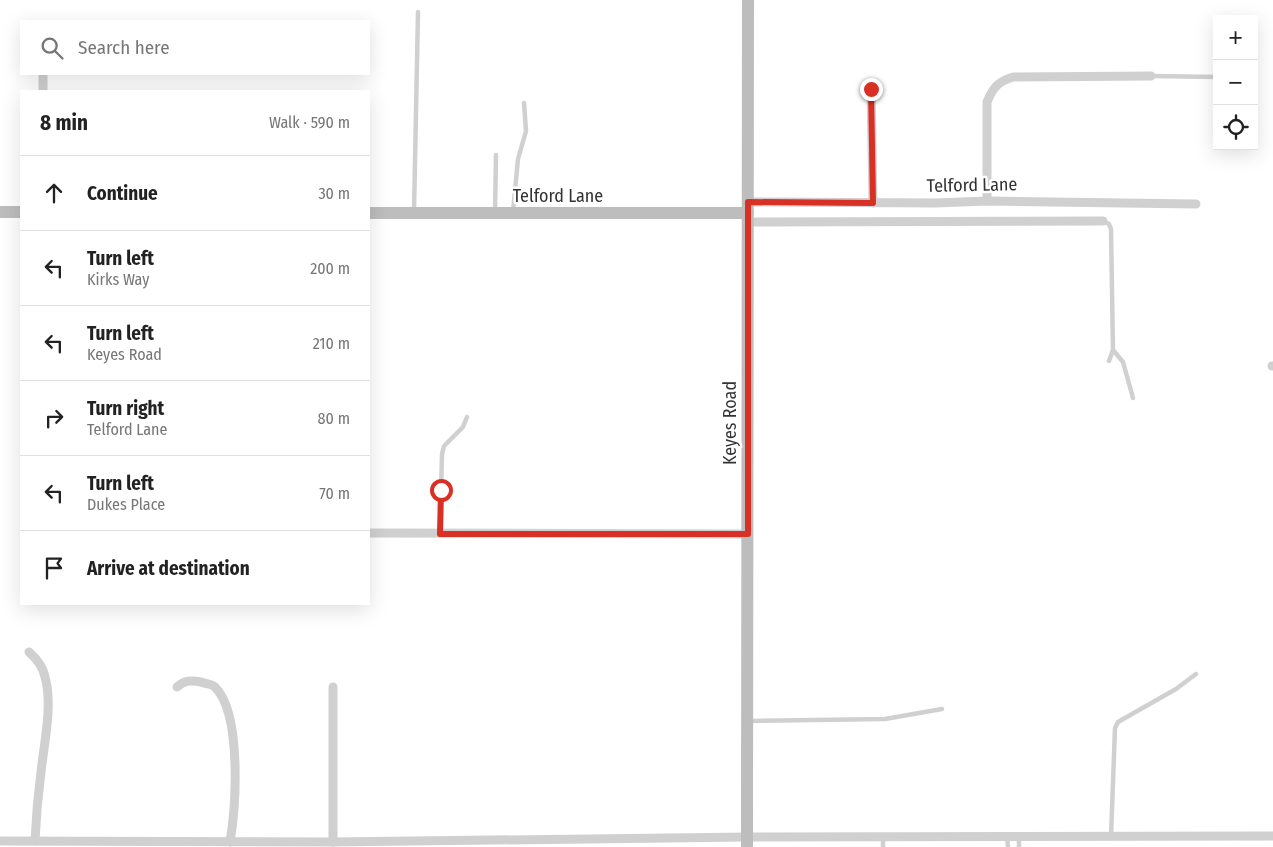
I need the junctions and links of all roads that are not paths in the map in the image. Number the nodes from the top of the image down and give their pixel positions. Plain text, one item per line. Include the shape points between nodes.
1 (748, 0) edge
2 (418, 12) dead end
3 (43, 75) edge
4 (1151, 76) joint
5 (1213, 77) edge
6 (871, 89) dead end
7 (43, 90) edge
8 (524, 103) dead end
9 (496, 155) dead end
10 (987, 201) junction
11 (873, 203) junction
12 (1196, 204) dead end
13 (0, 212) edge
14 (20, 212) edge
15 (370, 212) edge
16 (748, 212) junction
17 (414, 213) junction
18 (495, 213) junction
19 (513, 213) junction
20 (1103, 221) joint
21 (1113, 350) junction
22 (1109, 362) dead end
23 (1133, 398) dead end
24 (467, 417) dead end
25 (370, 533) edge
26 (440, 534) junction
27 (748, 534) junction
28 (29, 652) dead end
29 (1196, 674) dead end
30 (333, 687) dead end
31 (176, 688) dead end
32 (942, 709) dead end
33 (747, 721) junction
34 (1273, 836) edge
35 (1111, 837) junction
36 (0, 841) edge
37 (35, 841) junction
38 (230, 842) junction
39 (333, 842) junction
40 (747, 842) edge
41 (883, 842) edge
42 (1007, 842) edge
43 (1019, 842) edge
44 (145, 844) edge
45 (448, 844) edge
46 (321, 845) edge

1 - 16 street, Keyes Road
2 - 17 lane
3 - 7 street
4 - 5 lane
4 - 10 street via 1012,77 1001,80 987,102
6 - 11 street
8 - 19 lane via 526,131 518,159
9 - 18 lane
10 - 11 street, Telford Lane
10 - 12 street, Telford Lane
11 - 16 street, Telford Lane
13 - 14 street
15 - 17 street, Telford Lane
16 - 19 street, Telford Lane
16 - 20 street, Telford Lane
16 - 27 street, Keyes Road
17 - 18 street, Telford Lane
18 - 19 street, Telford Lane
20 - 21 lane via 1111,229
21 - 22 lane
21 - 23 lane via 1124,362
24 - 26 lane via 463,427 444,446 442,454
25 - 26 street
26 - 27 street
27 - 33 street, Keyes Road
28 - 37 street via 45,676 48,717
29 - 35 lane via 1118,722 1113,740
30 - 39 street
31 - 38 street via 192,680 214,686 224,700 234,738 235,761
32 - 33 lane via 885,719
33 - 40 street, Keyes Road
34 - 35 street
35 - 43 street
36 - 37 street
37 - 44 street
38 - 44 street
38 - 46 street
39 - 45 street
39 - 46 street
40 - 41 street
40 - 45 street
41 - 42 street
42 - 43 street

